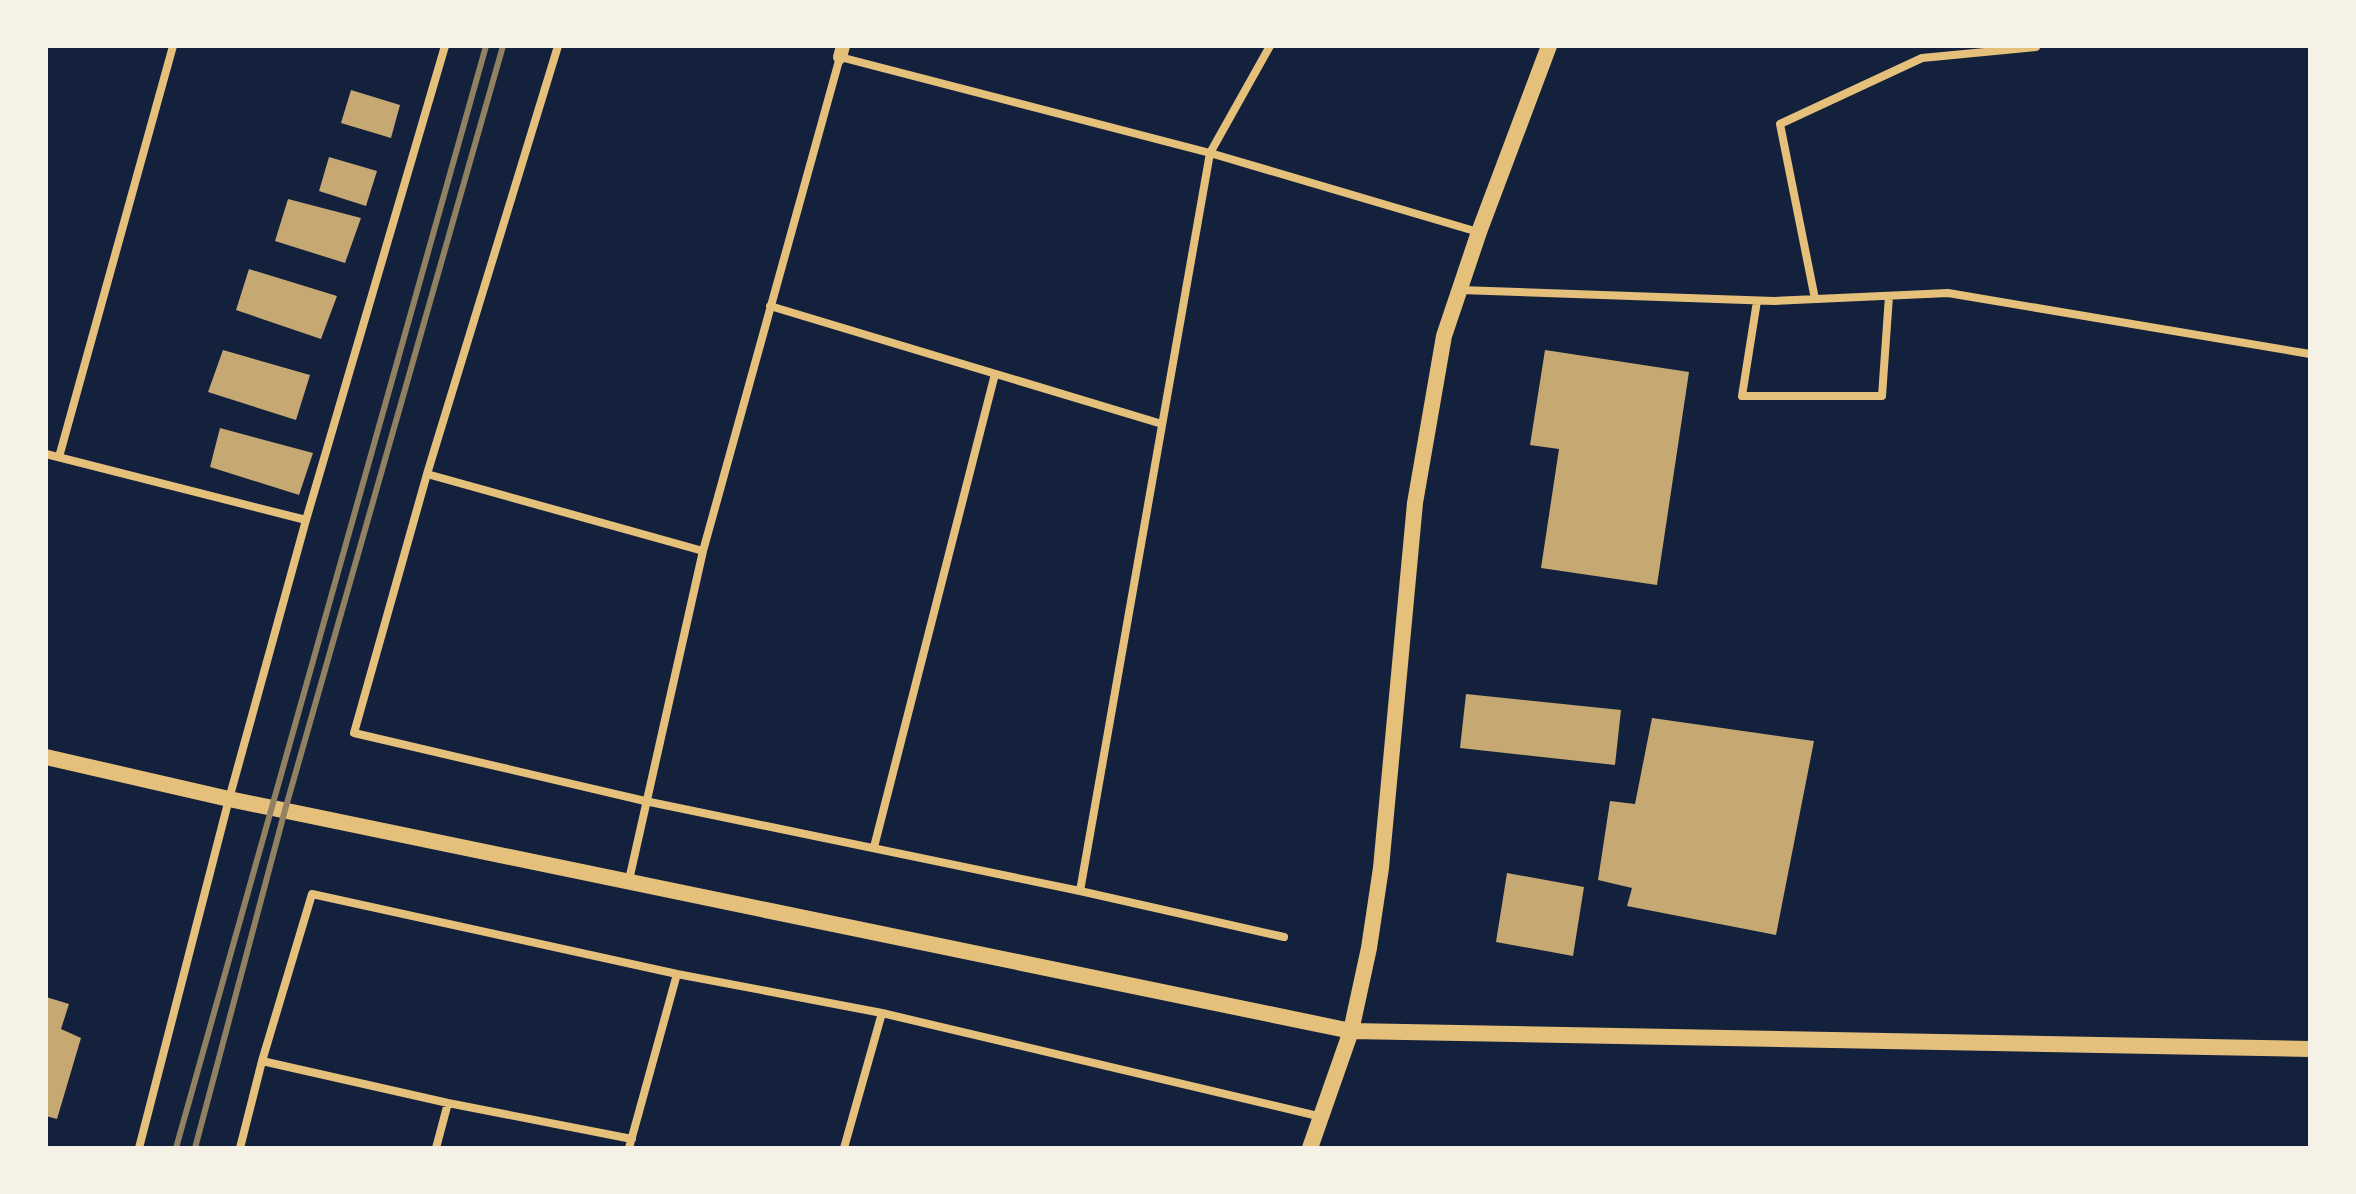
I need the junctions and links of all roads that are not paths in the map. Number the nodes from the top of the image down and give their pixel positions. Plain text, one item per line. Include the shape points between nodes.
1 (173, 46) edge
2 (445, 46) edge
3 (558, 46) edge
4 (1270, 46) edge
5 (1549, 46) edge
6 (2036, 47) edge
7 (841, 52) edge
8 (1210, 153) junction
9 (1479, 232) junction
10 (1459, 290) junction
11 (1889, 296) junction
12 (1815, 299) junction
13 (1757, 301) junction
14 (770, 306) junction
15 (2310, 354) edge
16 (995, 374) junction
17 (1162, 424) junction
18 (46, 454) edge
19 (59, 457) junction
20 (427, 474) junction
21 (306, 520) junction
22 (703, 551) junction
23 (46, 757) edge
24 (229, 799) junction
25 (645, 801) junction
26 (874, 847) junction
27 (629, 880) junction
28 (1080, 891) junction
29 (1284, 937) dead end
30 (677, 974) junction
31 (882, 1013) junction
32 (1351, 1031) junction
33 (2310, 1049) edge
34 (262, 1061) junction
35 (448, 1103) junction
36 (1322, 1117) junction
37 (630, 1143) edge
38 (139, 1148) edge
39 (240, 1148) edge
40 (436, 1148) edge
41 (844, 1148) edge
42 (1310, 1148) edge

1 - 19 street
2 - 21 street
3 - 20 street
4 - 8 street
5 - 9 main road
6 - 12 street via 1922,58 1780,124
7 - 8 street
7 - 14 street
8 - 9 street
8 - 17 street
9 - 10 main road
10 - 13 street
10 - 32 main road via 1444,336 1415,503 1381,868
11 - 12 street
11 - 13 street via 1882,396 1742,396
11 - 15 street via 1948,293
12 - 13 street
14 - 16 street
14 - 22 street
16 - 17 street
16 - 26 street
17 - 28 street
18 - 19 street
19 - 21 street
20 - 22 street
20 - 25 street via 354,733
21 - 24 street
22 - 25 street
23 - 24 main road
24 - 27 main road
24 - 38 street
25 - 26 street
25 - 27 street
26 - 28 street
27 - 32 main road
28 - 29 street
30 - 31 street
30 - 34 street via 312,894
30 - 37 street
31 - 36 street
31 - 41 street
32 - 33 main road
32 - 36 main road
34 - 35 street
34 - 39 street
35 - 37 street
35 - 40 street
36 - 42 main road

